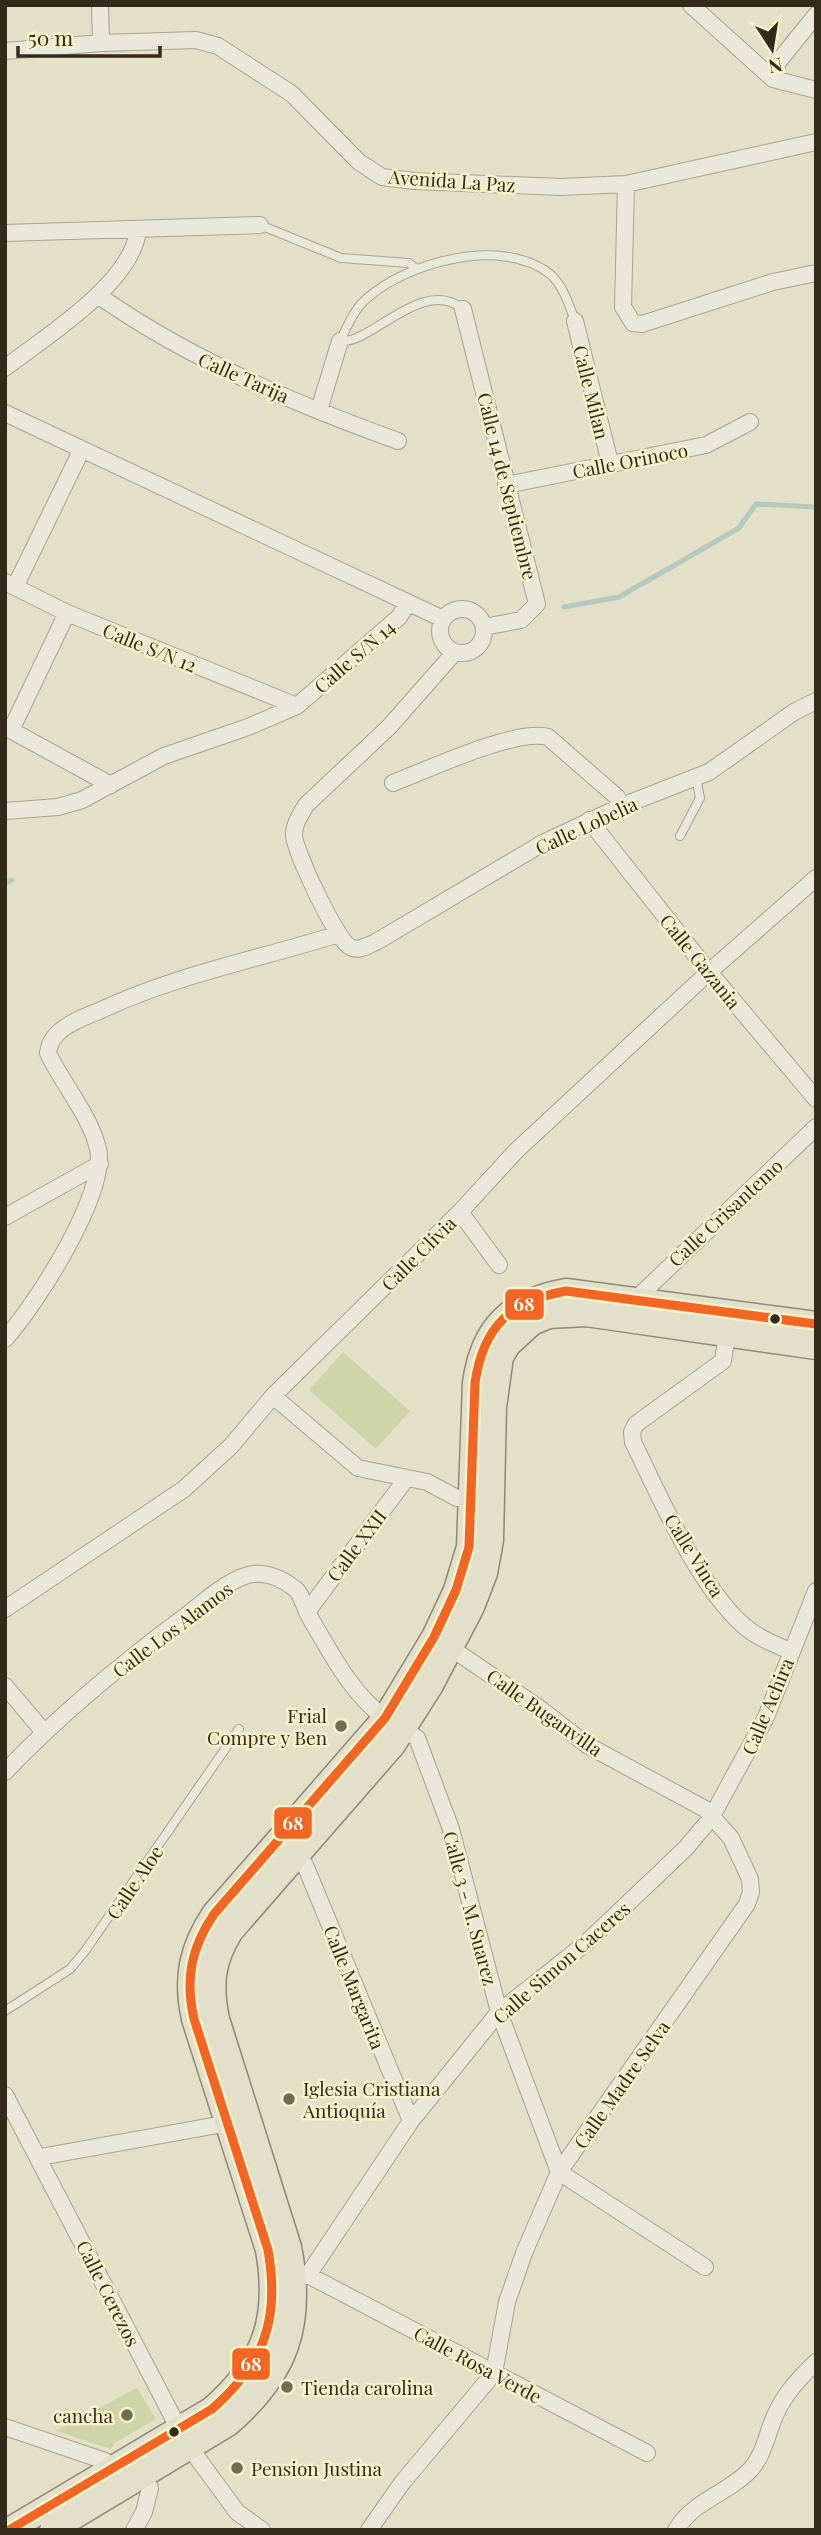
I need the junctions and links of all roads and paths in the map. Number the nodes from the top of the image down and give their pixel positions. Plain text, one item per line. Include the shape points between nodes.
1 (100, 5) edge
2 (691, 5) edge
3 (816, 15) edge
4 (102, 43) junction
5 (5, 51) edge
6 (773, 79) junction
7 (816, 90) edge
8 (816, 142) edge
9 (626, 184) junction
10 (260, 225) joint
11 (138, 231) junction
12 (5, 233) edge
13 (415, 268) junction
14 (816, 273) edge
15 (99, 296) junction
16 (463, 309) joint
17 (575, 321) joint
18 (340, 341) junction
19 (5, 368) edge
20 (319, 411) junction
21 (5, 413) edge
22 (750, 422) dead end
23 (398, 441) dead end
24 (81, 451) junction
25 (610, 463) junction
26 (506, 485) junction
27 (10, 584) edge
28 (408, 603) junction
29 (66, 613) junction
30 (443, 619) junction
31 (484, 627) junction
32 (455, 652) junction
33 (816, 701) edge
34 (297, 706) junction
35 (8, 728) edge
36 (696, 778) junction
37 (393, 783) dead end
38 (111, 785) junction
39 (622, 806) junction
40 (5, 811) edge
41 (589, 820) junction
42 (680, 836) dead end
43 (816, 878) edge
44 (339, 934) junction
45 (709, 972) junction
46 (816, 1099) edge
47 (816, 1127) edge
48 (100, 1164) junction
49 (460, 1212) junction
50 (5, 1217) edge
51 (499, 1265) dead end
52 (634, 1309) junction
53 (816, 1324) edge
54 (727, 1334) junction
55 (5, 1339) edge
56 (816, 1347) edge
57 (273, 1396) junction
58 (406, 1479) junction
59 (472, 1499) junction
60 (816, 1591) edge
61 (5, 1609) edge
62 (306, 1612) junction
63 (443, 1642) junction
64 (790, 1651) junction
65 (5, 1686) edge
66 (395, 1724) junction
67 (239, 1729) dead end
68 (44, 1732) junction
69 (5, 1772) edge
70 (711, 1818) junction
71 (288, 1847) junction
72 (5, 2011) edge
73 (499, 2012) junction
74 (5, 2095) edge
75 (239, 2120) junction
76 (411, 2121) junction
77 (40, 2157) junction
78 (559, 2172) junction
79 (705, 2267) dead end
80 (292, 2278) junction
81 (816, 2362) edge
82 (494, 2373) junction
83 (5, 2427) edge
84 (184, 2439) junction
85 (647, 2454) dead end
86 (111, 2469) junction
87 (143, 2476) junction
88 (9, 2530) edge
89 (52, 2530) edge
90 (134, 2530) edge
91 (262, 2530) edge
92 (369, 2530) edge
93 (676, 2530) edge

1 - 4 street
2 - 6 street
3 - 6 street via 778,62
4 - 5 street, Avenida La Paz
4 - 9 street, Avenida La Paz via 196,40 218,46 292,94 359,162 382,177 561,187
6 - 7 street
8 - 9 street, Avenida La Paz
9 - 14 street via 623,307 633,323
10 - 11 street
10 - 13 lane via 341,258 409,263
11 - 12 street
11 - 15 street via 134,249
13 - 17 lane via 471,257 514,256 551,275
13 - 18 lane via 363,302
15 - 19 street
15 - 20 street, Calle Tarija via 212,365
16 - 18 lane via 455,303 431,302 401,311
16 - 26 street, Calle 14 de Septiembre
17 - 25 street, Calle Milan
18 - 20 street
20 - 23 street, Calle Tarija
21 - 24 street
22 - 25 street, Calle Orinoco via 706,445
24 - 27 street
24 - 28 street
25 - 26 street, Calle Orinoco
26 - 31 street, Calle 14 de Septiembre via 537,604 522,620
27 - 29 street, Calle S/N 12
28 - 30 street
28 - 34 street, Calle S/N 14 via 399,617
29 - 34 street, Calle S/N 12
29 - 35 street
30 - 31 street via 466,609 477,615
30 - 32 street via 442,638
31 - 32 street via 480,645 468,652
32 - 44 street via 389,727 306,806 297,821 294,833 300,855
33 - 36 street, Calle Lobelia
34 - 38 street, Calle S/N 14 via 163,756
35 - 38 street
36 - 39 street, Calle Lobelia
36 - 42 lane via 700,798
37 - 39 street via 538,734 548,737
38 - 40 street, Calle S/N 14 via 58,807
39 - 41 street, Calle Lobelia
41 - 44 street, Calle Lobelia via 376,942 355,949
41 - 45 street, Calle Gazania
43 - 45 street, Calle Clivia
44 - 48 street via 161,985 125,998 57,1034 48,1053 93,1135
45 - 46 street, Calle Gazania
45 - 49 street, Calle Clivia via 516,1151
47 - 52 street, Calle Crisantemo
48 - 50 street
48 - 55 street via 96,1183 48,1282
49 - 51 street
49 - 57 street, Calle Clivia
52 - 53 main road
52 - 54 main road
52 - 59 main road via 587,1292 548,1295 531,1299 498,1324 479,1356
52 - 63 main road via 549,1316 520,1333 505,1351 496,1378 491,1540 485,1573 472,1606
54 - 56 main road
54 - 64 street, Calle Vinca via 723,1361 636,1424 633,1442 703,1575 743,1625
57 - 58 street via 358,1468
57 - 61 street, Calle Clivia via 231,1446 184,1489
58 - 59 street
58 - 62 street, Calle XXII
59 - 63 main road via 469,1547
60 - 64 street, Calle Achira
62 - 66 street, Calle Los Alamos via 348,1679 374,1710
62 - 68 street, Calle Los Alamos via 297,1589 272,1575 253,1574 229,1583
63 - 66 main road
63 - 70 street, Calle Buganvilla via 587,1745 705,1809
64 - 70 street, Calle Achira via 766,1717
65 - 68 street
66 - 71 main road
66 - 73 street, Calle 3 - M. Suarez via 417,1738 451,1829
67 - 72 lane, Calle Aloe via 85,1951 70,1969
68 - 69 street, Calle Los Alamos
70 - 73 street, Calle Simon Caceres via 605,1926
70 - 78 street, Calle Madre Selva via 731,1838 750,1880 747,1904
71 - 75 main road via 231,1931 212,1973 211,1990
71 - 76 street, Calle Margarita via 305,1865
73 - 76 street, Calle Simon Caceres
73 - 78 street, Calle 3 - M. Suarez
74 - 77 street, Calle Cerezos
75 - 77 street
75 - 80 main road via 268,2250
76 - 80 street, Calle Simon Caceres
77 - 84 street, Calle Cerezos
78 - 79 street
78 - 82 street, Calle Madre Selva via 508,2302
80 - 82 street, Calle Rosa Verde
80 - 84 main road via 272,2313 251,2368
81 - 93 street via 789,2388 765,2447 751,2468 732,2486 694,2509
82 - 85 street, Calle Rosa Verde
82 - 92 street
83 - 86 street via 105,2461
84 - 86 main road
84 - 87 main road
84 - 91 street, Calle Cerezos via 237,2512
86 - 88 main road
87 - 89 main road
87 - 90 street via 150,2488

